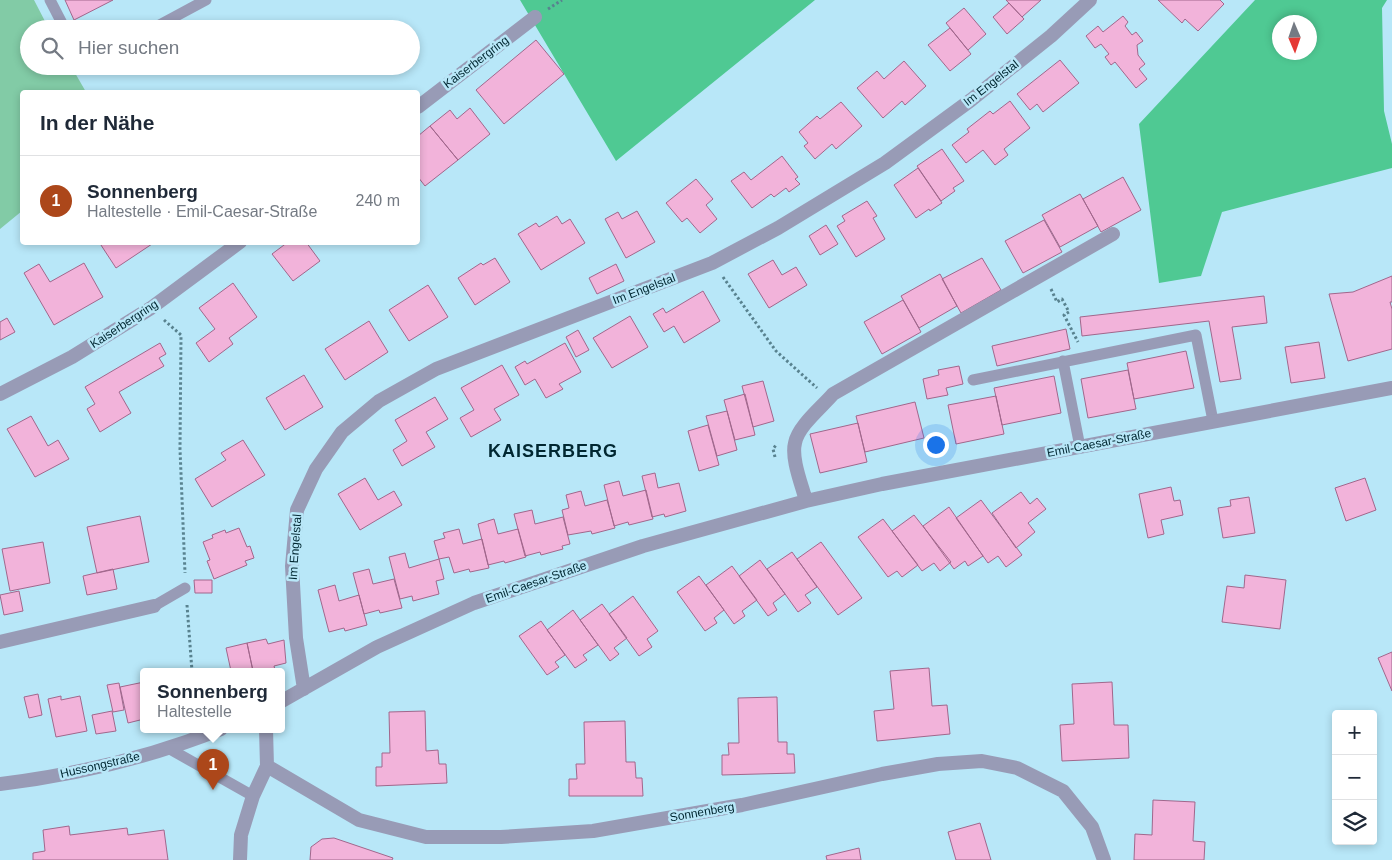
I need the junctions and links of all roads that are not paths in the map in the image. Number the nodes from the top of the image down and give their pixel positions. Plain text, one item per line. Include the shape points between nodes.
1 (50, 0) edge
2 (206, 0) edge
3 (1090, 0) edge
4 (535, 17) dead end
5 (61, 20) edge
6 (169, 20) edge
7 (420, 105) edge
8 (1113, 234) dead end
9 (236, 245) edge
10 (1063, 362) junction
11 (973, 380) dead end
12 (1392, 388) edge
13 (0, 394) edge
14 (1213, 421) junction
15 (1080, 447) junction
16 (806, 501) junction
17 (185, 588) road end
18 (154, 606) joint
19 (0, 642) edge
20 (304, 689) junction
21 (285, 699) edge
22 (211, 733) edge
23 (266, 733) edge
24 (168, 748) junction
25 (267, 766) junction
26 (0, 784) edge
27 (253, 796) junction
28 (240, 860) edge
29 (1104, 860) edge

1 - 5 lane
2 - 6 lane
3 - 20 street, Im Engelstal via 971,100 885,162 778,228 712,263 436,369 379,401 342,432 316,469 297,510 292,566
4 - 7 street, Kaiserbergring
8 - 16 street via 833,394 803,427 794,443
9 - 13 street, Kaiserbergring via 151,308 72,357
10 - 11 lane
10 - 14 lane via 1196,334
10 - 15 lane
12 - 14 street, Emil-Caesar-Straße
14 - 15 street, Emil-Caesar-Straße
15 - 16 street, Emil-Caesar-Straße
16 - 20 street, Emil-Caesar-Straße via 643,546 474,603 377,647
17 - 18 lane
18 - 19 street
20 - 21 street, Emil-Caesar-Straße
22 - 24 street, Hussongstraße
23 - 25 street
24 - 26 street, Hussongstraße via 39,780
24 - 27 lane
25 - 27 street
25 - 29 street, Sonnenberg via 359,820 426,838 593,831 742,805 938,764 982,761 1017,768 1063,791 1092,827
27 - 28 street via 241,835

